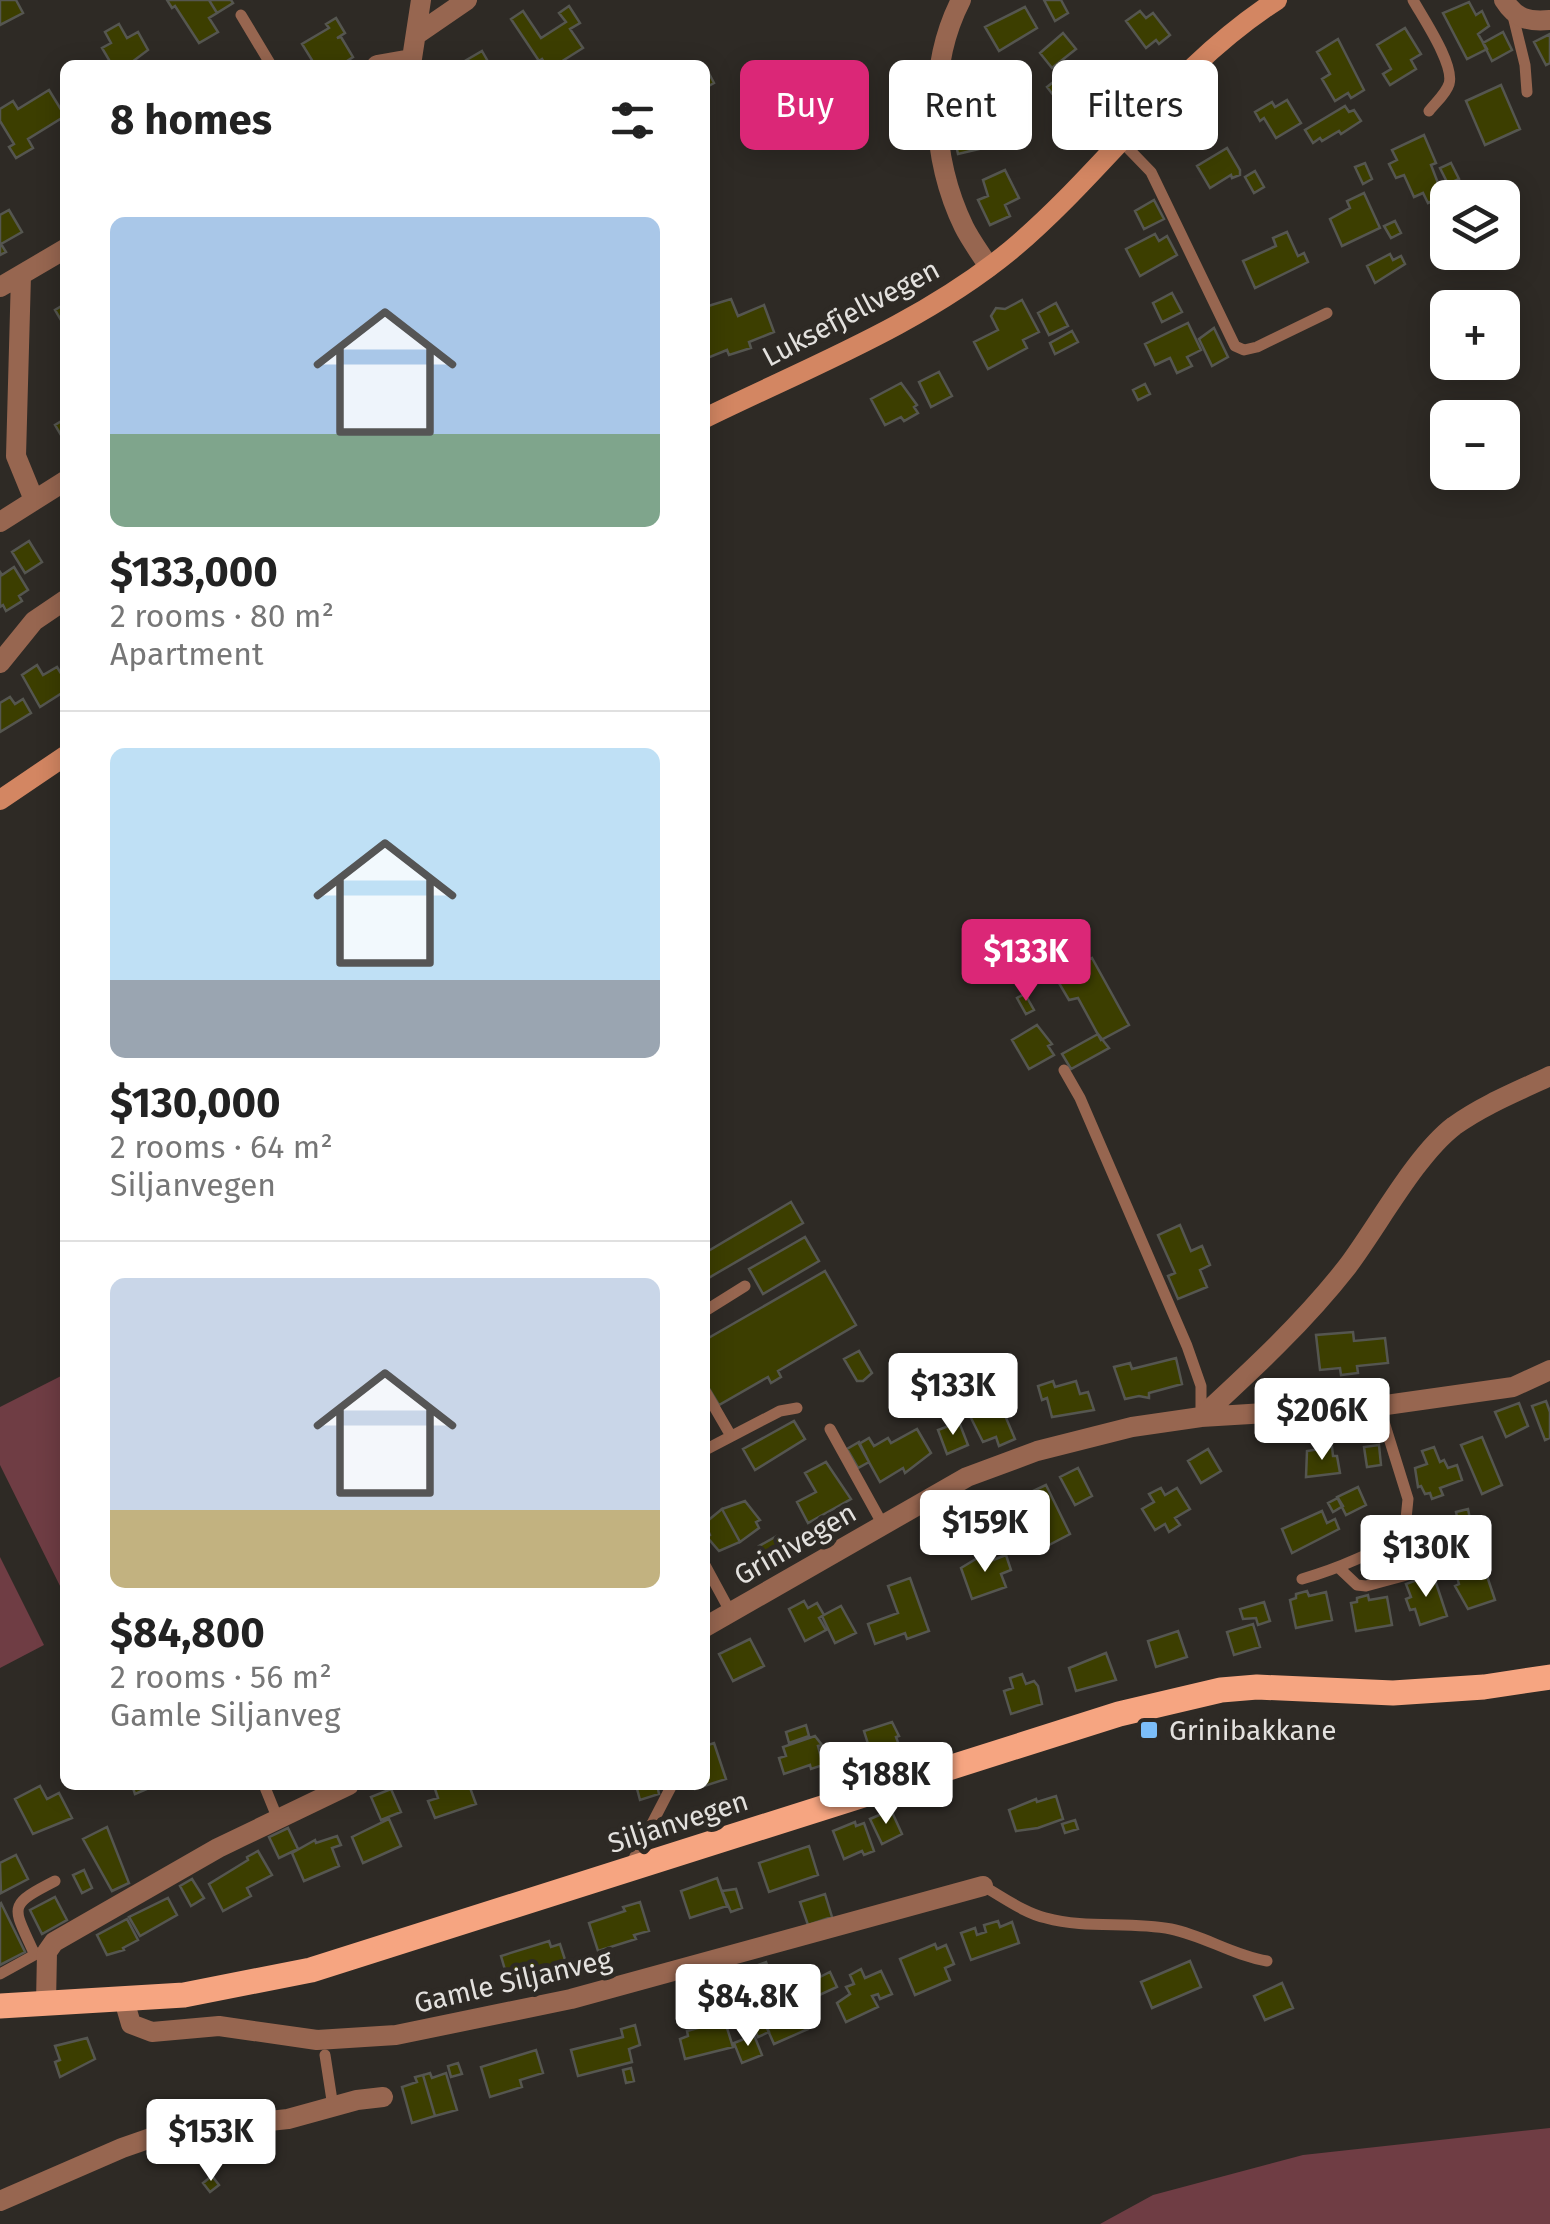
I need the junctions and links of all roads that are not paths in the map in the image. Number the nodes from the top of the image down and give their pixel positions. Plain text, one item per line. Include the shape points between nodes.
1 (421, 0) edge
2 (468, 0) edge
3 (961, 0) edge
4 (1277, 0) edge
5 (1413, 0) edge
6 (1508, 6) edge
7 (241, 15) dead end
8 (1550, 20) edge
9 (416, 35) junction
10 (268, 60) edge
11 (411, 60) edge
12 (1197, 60) edge
13 (1527, 92) dead end
14 (1429, 111) dead end
15 (1112, 150) edge
16 (1129, 150) edge
17 (60, 252) edge
18 (989, 267) junction
19 (21, 276) junction
20 (0, 287) edge
21 (1327, 313) dead end
22 (710, 416) edge
23 (60, 484) edge
24 (34, 500) junction
25 (0, 522) edge
26 (60, 603) edge
27 (0, 663) edge
28 (60, 759) edge
29 (0, 800) edge
30 (1064, 1070) dead end
31 (1550, 1076) edge
32 (745, 1286) dead end
33 (710, 1308) edge
34 (1550, 1370) edge
35 (710, 1400) edge
36 (1379, 1406) junction
37 (797, 1408) dead end
38 (1202, 1417) junction
39 (830, 1428) dead end
40 (731, 1436) junction
41 (710, 1447) edge
42 (883, 1526) junction
43 (1339, 1568) junction
44 (1429, 1569) dead end
45 (710, 1574) edge
46 (1302, 1580) dead end
47 (730, 1613) junction
48 (710, 1624) edge
49 (1550, 1677) edge
50 (266, 1790) edge
51 (337, 1790) edge
52 (669, 1790) edge
53 (277, 1817) junction
54 (628, 1870) junction
55 (55, 1881) dead end
56 (983, 1886) joint
57 (41, 1953) junction
58 (1267, 1960) dead end
59 (0, 1974) edge
60 (124, 2000) junction
61 (46, 2004) junction
62 (0, 2006) edge
63 (326, 2055) dead end
64 (383, 2097) dead end
65 (333, 2106) junction
66 (0, 2200) edge

1 - 9 street
2 - 9 street
3 - 18 street via 939,66 941,151 960,217
4 - 12 main road, Luksefjellvegen
5 - 14 lane via 1450,76
6 - 8 street via 1528,20
6 - 13 lane
7 - 10 lane
9 - 11 street
15 - 18 main road, Luksefjellvegen
16 - 21 lane via 1150,172 1235,346 1257,348
17 - 19 street
18 - 22 main road, Luksefjellvegen via 922,312
19 - 20 street
19 - 24 street via 16,456
23 - 24 street
24 - 25 street
26 - 27 street via 34,621
28 - 29 main road
30 - 38 lane via 1178,1322 1201,1386
31 - 38 street via 1452,1128 1314,1307
32 - 33 lane
34 - 36 street, Grinivegen via 1513,1388
35 - 40 lane
36 - 38 street, Grinivegen
36 - 43 lane via 1408,1498 1406,1529
37 - 40 lane
38 - 42 street, Grinivegen via 1115,1430 1008,1461
39 - 42 lane
40 - 41 lane
42 - 47 street, Grinivegen
43 - 44 lane via 1357,1586
43 - 46 lane
45 - 47 lane
47 - 48 street, Grinivegen
49 - 54 main road, Siljanvegen via 1452,1690 1258,1687 1188,1696
50 - 53 lane
51 - 53 street
52 - 54 lane
53 - 57 street
54 - 60 main road, Siljanvegen via 311,1970 222,1990
55 - 57 lane via 18,1903 16,1914
56 - 58 lane via 1042,1917 1168,1928
56 - 60 street, Gamle Siljanveg via 572,1999 396,2035 317,2040 218,2026 152,2032 131,2024
57 - 59 lane
57 - 61 street
60 - 61 main road, Siljanvegen
61 - 62 main road, Siljanvegen
63 - 65 lane
64 - 65 street
65 - 66 street via 288,2119 168,2132

